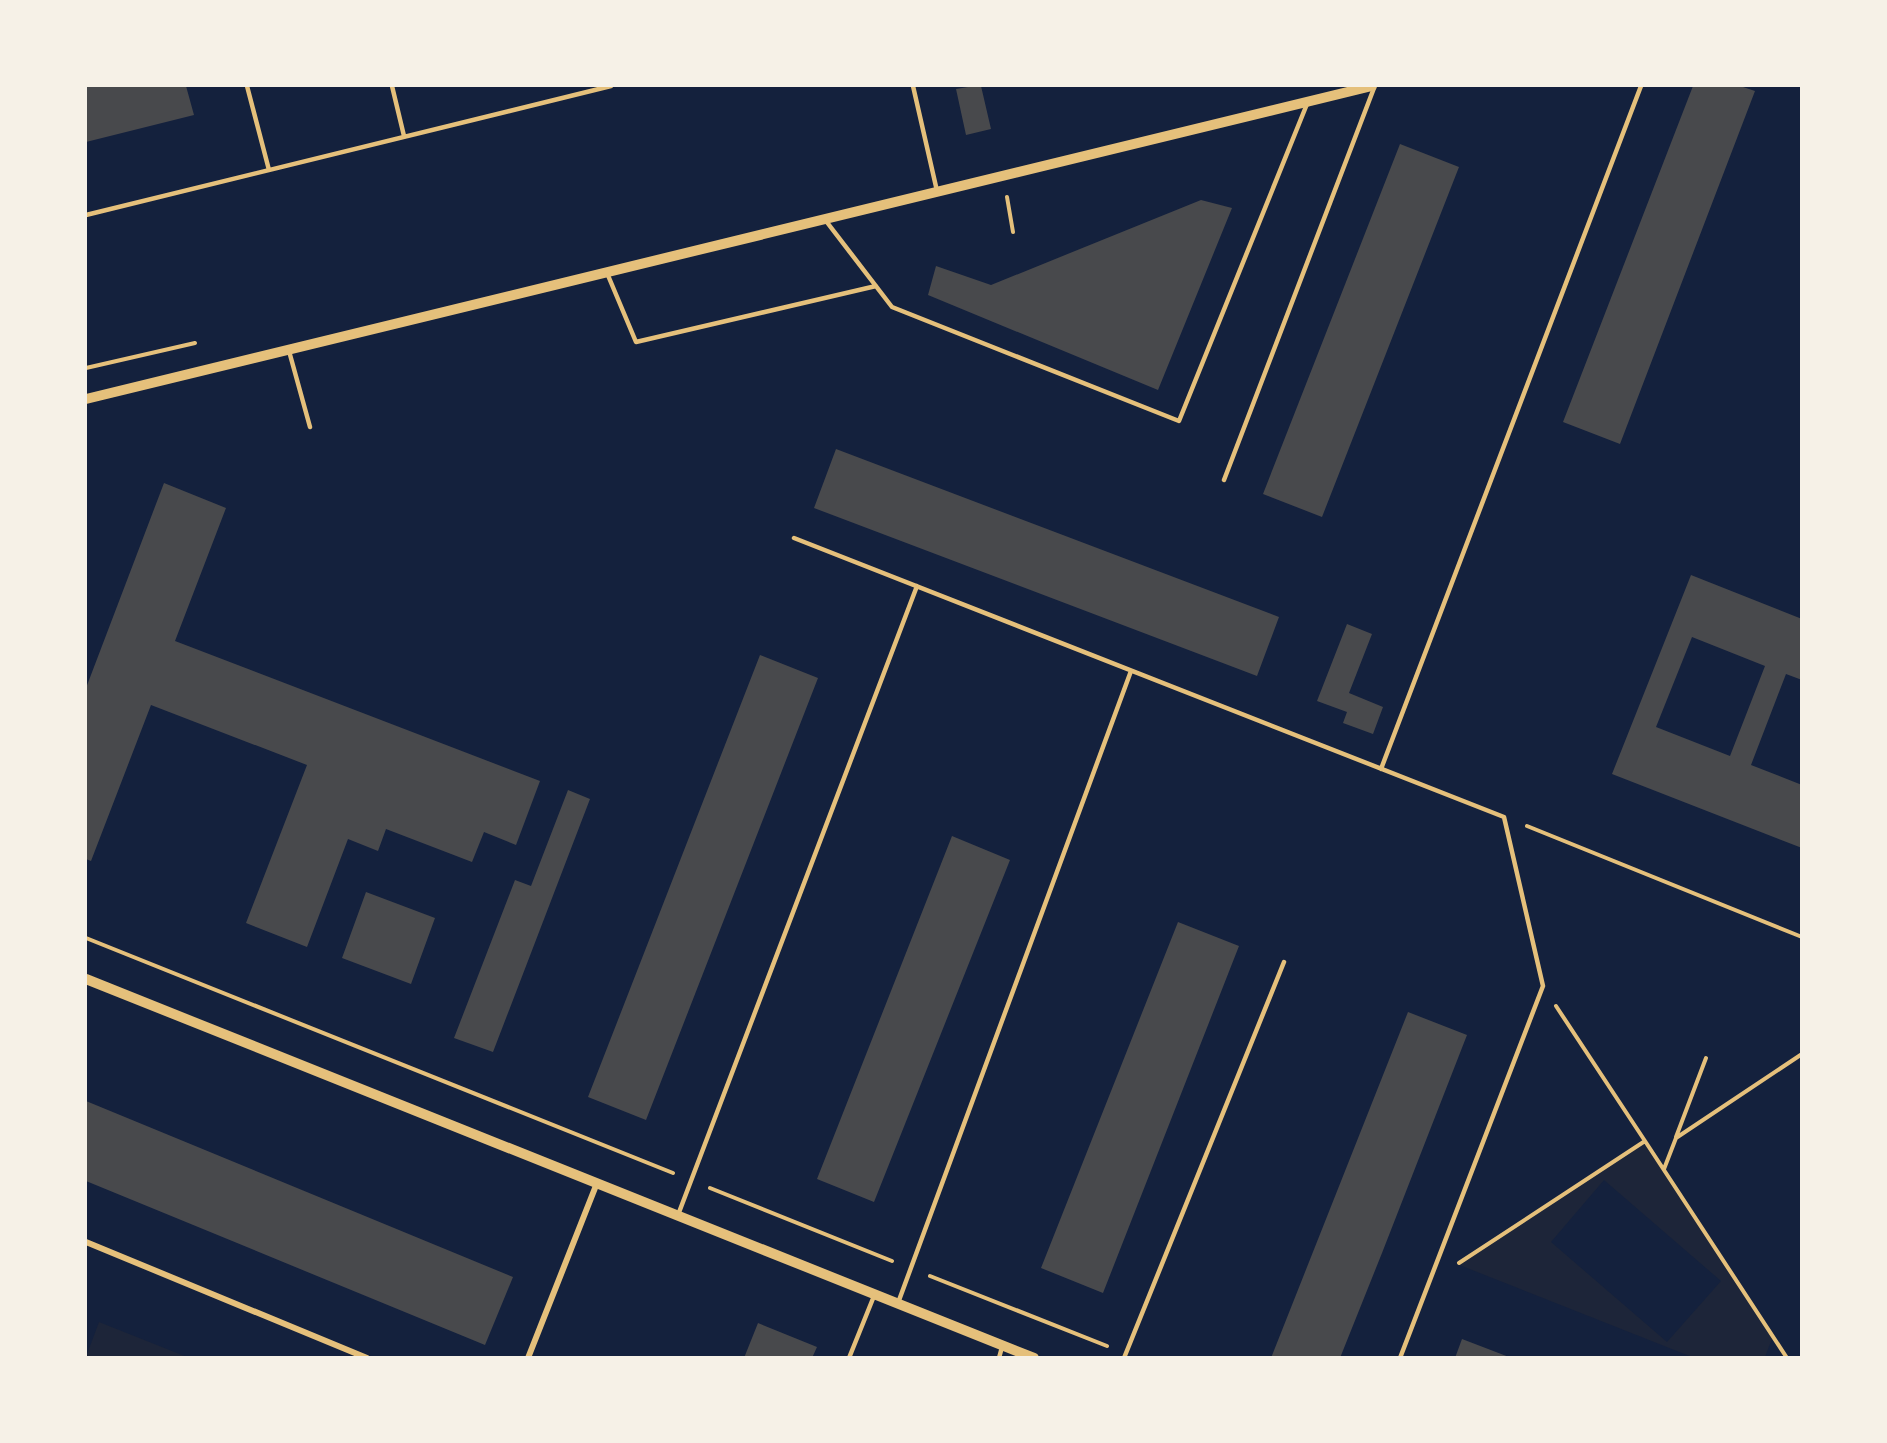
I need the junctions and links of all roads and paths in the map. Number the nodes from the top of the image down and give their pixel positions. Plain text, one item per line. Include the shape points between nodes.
1 (247, 86) edge
2 (392, 86) edge
3 (611, 86) edge
4 (913, 86) edge
5 (1374, 86) edge
6 (1641, 86) edge
7 (1308, 101) junction
8 (404, 136) junction
9 (269, 170) junction
10 (937, 192) junction
11 (86, 215) edge
12 (824, 219) junction
13 (606, 272) junction
14 (876, 286) junction
15 (195, 343) dead end
16 (289, 349) junction
17 (86, 368) edge
18 (86, 399) edge
19 (310, 427) dead end
20 (1224, 480) dead end
21 (794, 538) dead end
22 (917, 586) junction
23 (1131, 671) junction
24 (1381, 769) junction
25 (1504, 817) junction
26 (1802, 937) edge
27 (86, 938) edge
28 (1284, 962) dead end
29 (86, 979) edge
30 (1542, 986) junction
31 (1802, 1053) edge
32 (1706, 1059) dead end
33 (1676, 1138) junction
34 (1645, 1141) junction
35 (1663, 1169) junction
36 (692, 1180) junction
37 (597, 1183) junction
38 (678, 1215) junction
39 (86, 1242) edge
40 (911, 1268) junction
41 (1427, 1285) junction
42 (875, 1294) junction
43 (898, 1303) junction
44 (1003, 1345) junction
45 (349, 1354) edge
46 (1125, 1356) edge
47 (367, 1358) edge
48 (528, 1358) edge
49 (849, 1358) edge
50 (999, 1358) edge
51 (1035, 1358) edge
52 (1400, 1358) edge
53 (1787, 1358) edge

1 - 9 lane
2 - 8 lane
3 - 8 lane
4 - 10 lane
5 - 7 street
5 - 20 lane
6 - 24 lane
7 - 10 street
7 - 14 lane via 1179,421 892,307
8 - 9 lane
9 - 11 lane
10 - 12 street
12 - 13 street
12 - 14 lane
13 - 14 lane via 636,342
13 - 16 street
15 - 17 path
16 - 18 street
16 - 19 lane
21 - 22 lane
22 - 23 lane
22 - 36 lane
23 - 24 lane
23 - 40 lane
24 - 25 lane
25 - 26 path
25 - 30 lane
27 - 36 path
28 - 46 lane
29 - 37 street
30 - 34 path
30 - 41 lane
31 - 33 path
32 - 33 path
33 - 35 path
34 - 35 path
34 - 41 path
35 - 53 path
36 - 38 lane
36 - 40 path
37 - 38 street
37 - 48 street
38 - 42 street
39 - 45 street
40 - 43 lane
40 - 46 path
41 - 52 lane
42 - 43 street
42 - 49 lane
43 - 44 street
44 - 50 lane
44 - 51 street
45 - 47 street

